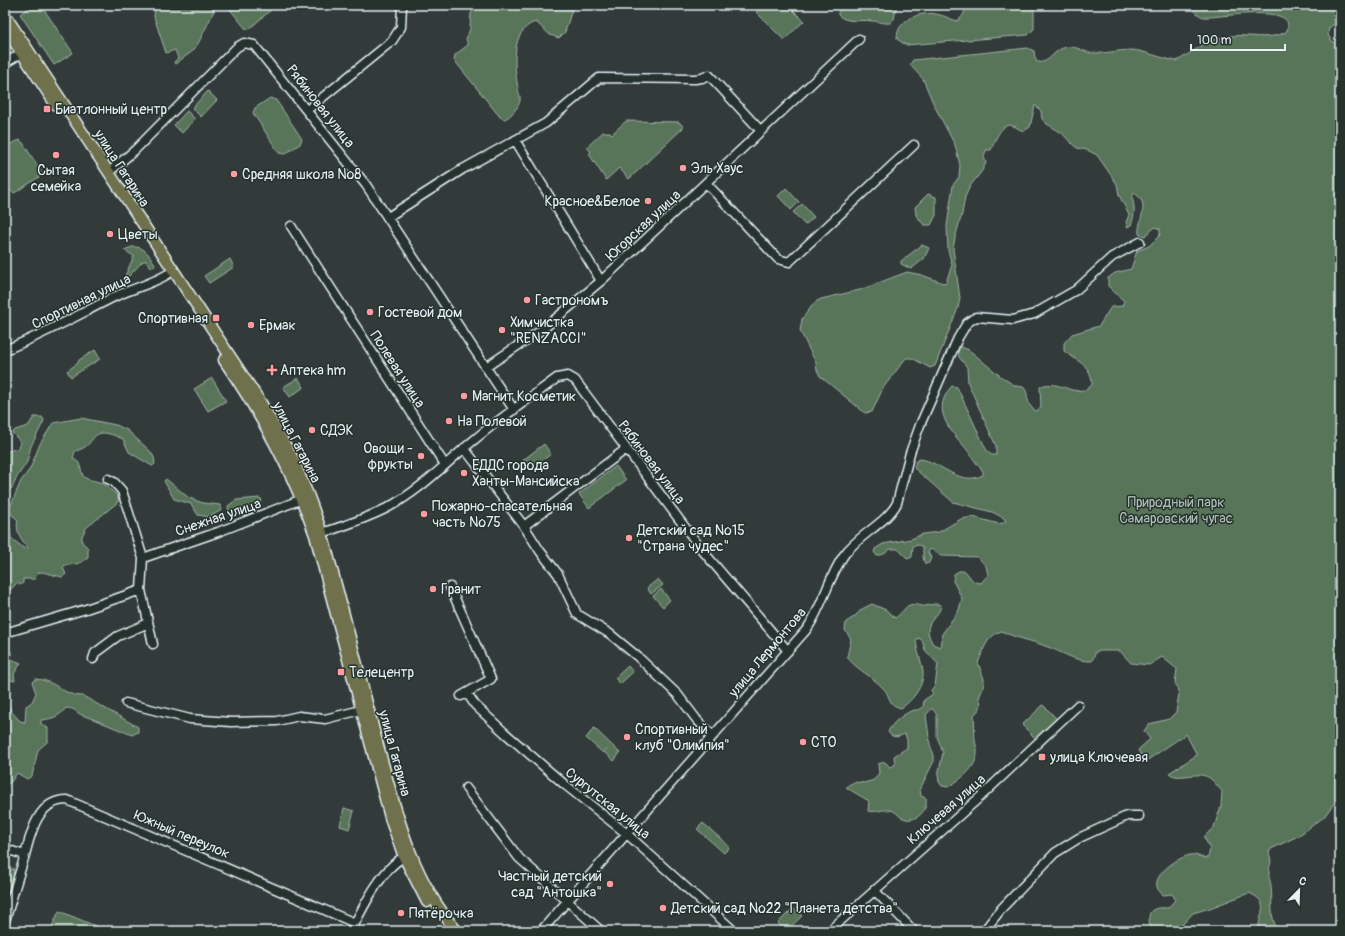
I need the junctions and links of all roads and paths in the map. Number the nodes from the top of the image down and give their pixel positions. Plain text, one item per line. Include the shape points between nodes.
1 (402, 5) edge
2 (5, 15) edge
3 (5, 28) edge
4 (859, 39) dead end
5 (25, 51) junction
6 (5, 63) edge
7 (307, 110) junction
8 (761, 131) junction
9 (515, 140) junction
10 (914, 146) dead end
11 (106, 174) junction
12 (706, 183) junction
13 (388, 217) junction
14 (291, 226) dead end
15 (1140, 242) dead end
16 (171, 272) junction
17 (601, 281) junction
18 (5, 350) edge
19 (486, 367) junction
20 (514, 410) junction
21 (464, 448) junction
22 (626, 449) junction
23 (445, 465) junction
24 (108, 479) dead end
25 (305, 498) junction
26 (524, 526) junction
27 (318, 534) junction
28 (143, 558) junction
29 (450, 587) dead end
30 (141, 590) junction
31 (148, 621) junction
32 (8, 632) dead end
33 (153, 644) dead end
34 (788, 651) junction
35 (93, 659) dead end
36 (126, 703) dead end
37 (1078, 705) dead end
38 (364, 709) junction
39 (713, 736) junction
40 (466, 788) dead end
41 (1140, 816) dead end
42 (627, 834) junction
43 (5, 849) edge
44 (25, 854) junction
45 (407, 855) junction
46 (874, 890) junction
47 (567, 902) junction
48 (5, 921) edge
49 (355, 923) junction
50 (351, 931) edge
51 (448, 931) edge
52 (457, 931) edge
53 (541, 931) edge
54 (601, 931) edge
55 (734, 931) edge
56 (829, 931) edge
57 (914, 931) edge
58 (984, 931) edge

1 - 7 street via 401,27 392,41
2 - 5 main road, улица Гагарина
3 - 5 main road, улица Гагарина
4 - 8 street, Югорская улица
5 - 6 street
5 - 11 main road, улица Гагарина
7 - 11 street, Рябиновая улица via 258,48 244,43 237,47 127,157
7 - 13 street, Рябиновая улица
8 - 9 street via 709,75 695,79 604,77 595,80 546,123
8 - 12 street, Югорская улица
9 - 13 street
9 - 17 street
10 - 12 street via 789,262 778,259
11 - 16 main road, улица Гагарина
12 - 17 street, Югорская улица
13 - 19 street, Рябиновая улица
14 - 23 street, Полевая улица
15 - 34 street, улица Лермонтова via 1112,257 1076,290 1034,314 1013,320 976,317 967,323 920,425 895,507 858,539 845,554 834,571 811,623
16 - 18 street, Спортивная улица via 155,282 120,294 49,332
16 - 25 main road, улица Гагарина via 282,438
17 - 19 street, Югорская улица via 543,329
19 - 20 street, Рябиновая улица
20 - 21 street
20 - 22 street, Рябиновая улица via 561,376 568,376 575,380
21 - 23 street
21 - 26 street
22 - 26 street
22 - 34 street, Рябиновая улица via 702,550
23 - 27 street via 387,508
24 - 28 street via 122,491
25 - 27 main road, улица Гагарина
25 - 28 street, Снежная улица via 225,530
26 - 39 street via 561,579 577,614 602,629 638,657 678,695
27 - 38 main road, улица Гагарина
28 - 30 street
29 - 42 street, Сургутская улица via 491,679 464,694 564,784
30 - 31 street
30 - 32 street
31 - 33 street
31 - 35 street via 118,636 97,651
34 - 39 street, улица Лермонтова
36 - 38 street via 190,719 232,722 277,721 299,716 321,720
37 - 46 street, Ключевая улица via 979,798
38 - 45 main road, улица Гагарина
39 - 42 street, улица Лермонтова
40 - 47 street via 520,858
41 - 58 street via 1127,816 1079,838 1055,853 1002,908
42 - 47 street, улица Лермонтова
42 - 55 street, Сургутская улица
43 - 44 street
44 - 48 street, Южный переулок
44 - 49 street, Южный переулок via 33,825 38,817 56,802 67,800
45 - 49 street via 386,872
45 - 51 main road, улица Гагарина via 418,888
45 - 52 main road, улица Гагарина via 432,897
46 - 56 street, Ключевая улица
46 - 57 street
47 - 53 street, улица Лермонтова
47 - 54 street
49 - 50 street

